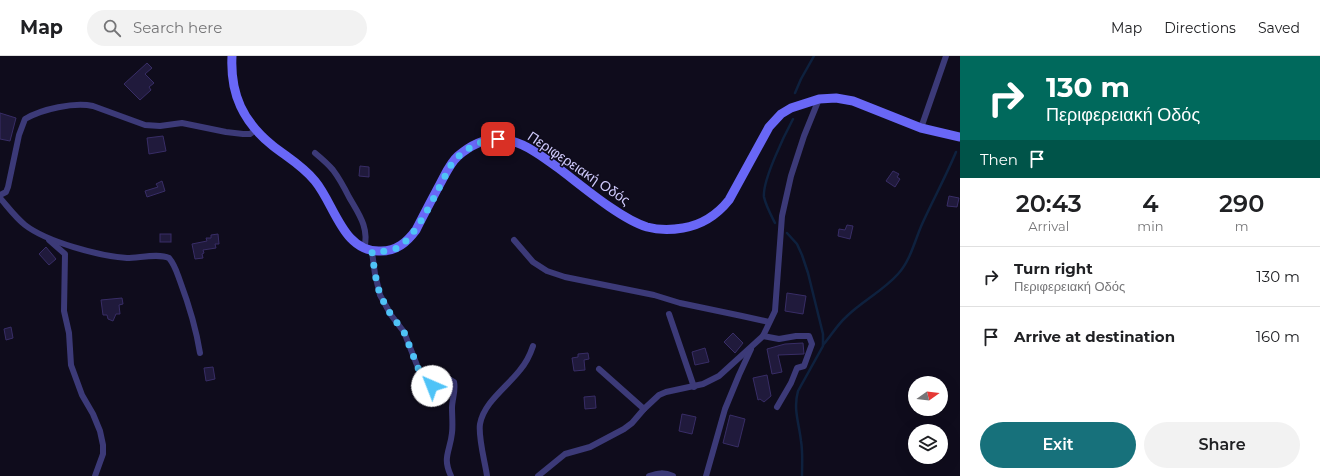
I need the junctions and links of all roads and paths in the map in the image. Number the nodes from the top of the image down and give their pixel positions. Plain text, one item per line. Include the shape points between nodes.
1 (232, 56) edge
2 (946, 56) edge
3 (819, 99) junction
4 (921, 128) junction
5 (256, 130) junction
6 (960, 137) edge
7 (315, 153) dead end
8 (0, 195) edge
9 (0, 198) edge
10 (46, 238) junction
11 (514, 240) dead end
12 (368, 250) junction
13 (669, 314) dead end
14 (769, 322) junction
15 (763, 336) junction
16 (533, 346) dead end
17 (753, 346) junction
18 (200, 353) dead end
19 (599, 369) dead end
20 (694, 387) junction
21 (777, 406) dead end
22 (644, 409) junction
23 (95, 476) edge
24 (451, 476) edge
25 (487, 476) edge
26 (538, 476) edge
27 (649, 476) edge
28 (673, 476) edge
29 (706, 476) edge

1 - 5 main road via 232,78 239,104
2 - 4 street
3 - 4 main road, Περιφερειακή Οδός via 847,100
3 - 12 main road, Περιφερειακή Οδός via 802,103 776,118 729,200 710,217 692,226 665,229 641,225 610,206 532,149 516,142 494,139 472,146 454,160 416,230 404,244 390,250
3 - 14 street via 802,142 782,216 777,296 775,311
4 - 6 main road, Περιφερειακή Οδός
5 - 8 street via 247,135 182,123 148,126 85,104 43,112 25,119 18,135 10,183 6,192
5 - 12 main road via 314,179 328,199 343,229 353,242
7 - 12 street via 332,168 359,213
9 - 10 street via 14,215
10 - 18 street via 113,257 170,258 190,308
10 - 23 street via 65,254 64,311 69,333 71,365 100,431 103,445 103,454
11 - 14 street via 533,262 547,271 565,277
12 - 24 street via 380,295 404,332 424,383 432,386 449,379 454,382 452,434 446,460
13 - 20 street
14 - 15 street
15 - 17 street
15 - 21 street via 809,336 812,344 804,366 797,368
16 - 25 street via 520,370 491,403 482,419 479,430
17 - 20 street via 719,376
17 - 29 street via 725,409
19 - 22 street
20 - 22 street via 658,395
22 - 26 street via 624,429 590,447 565,454
27 - 28 street via 666,473

